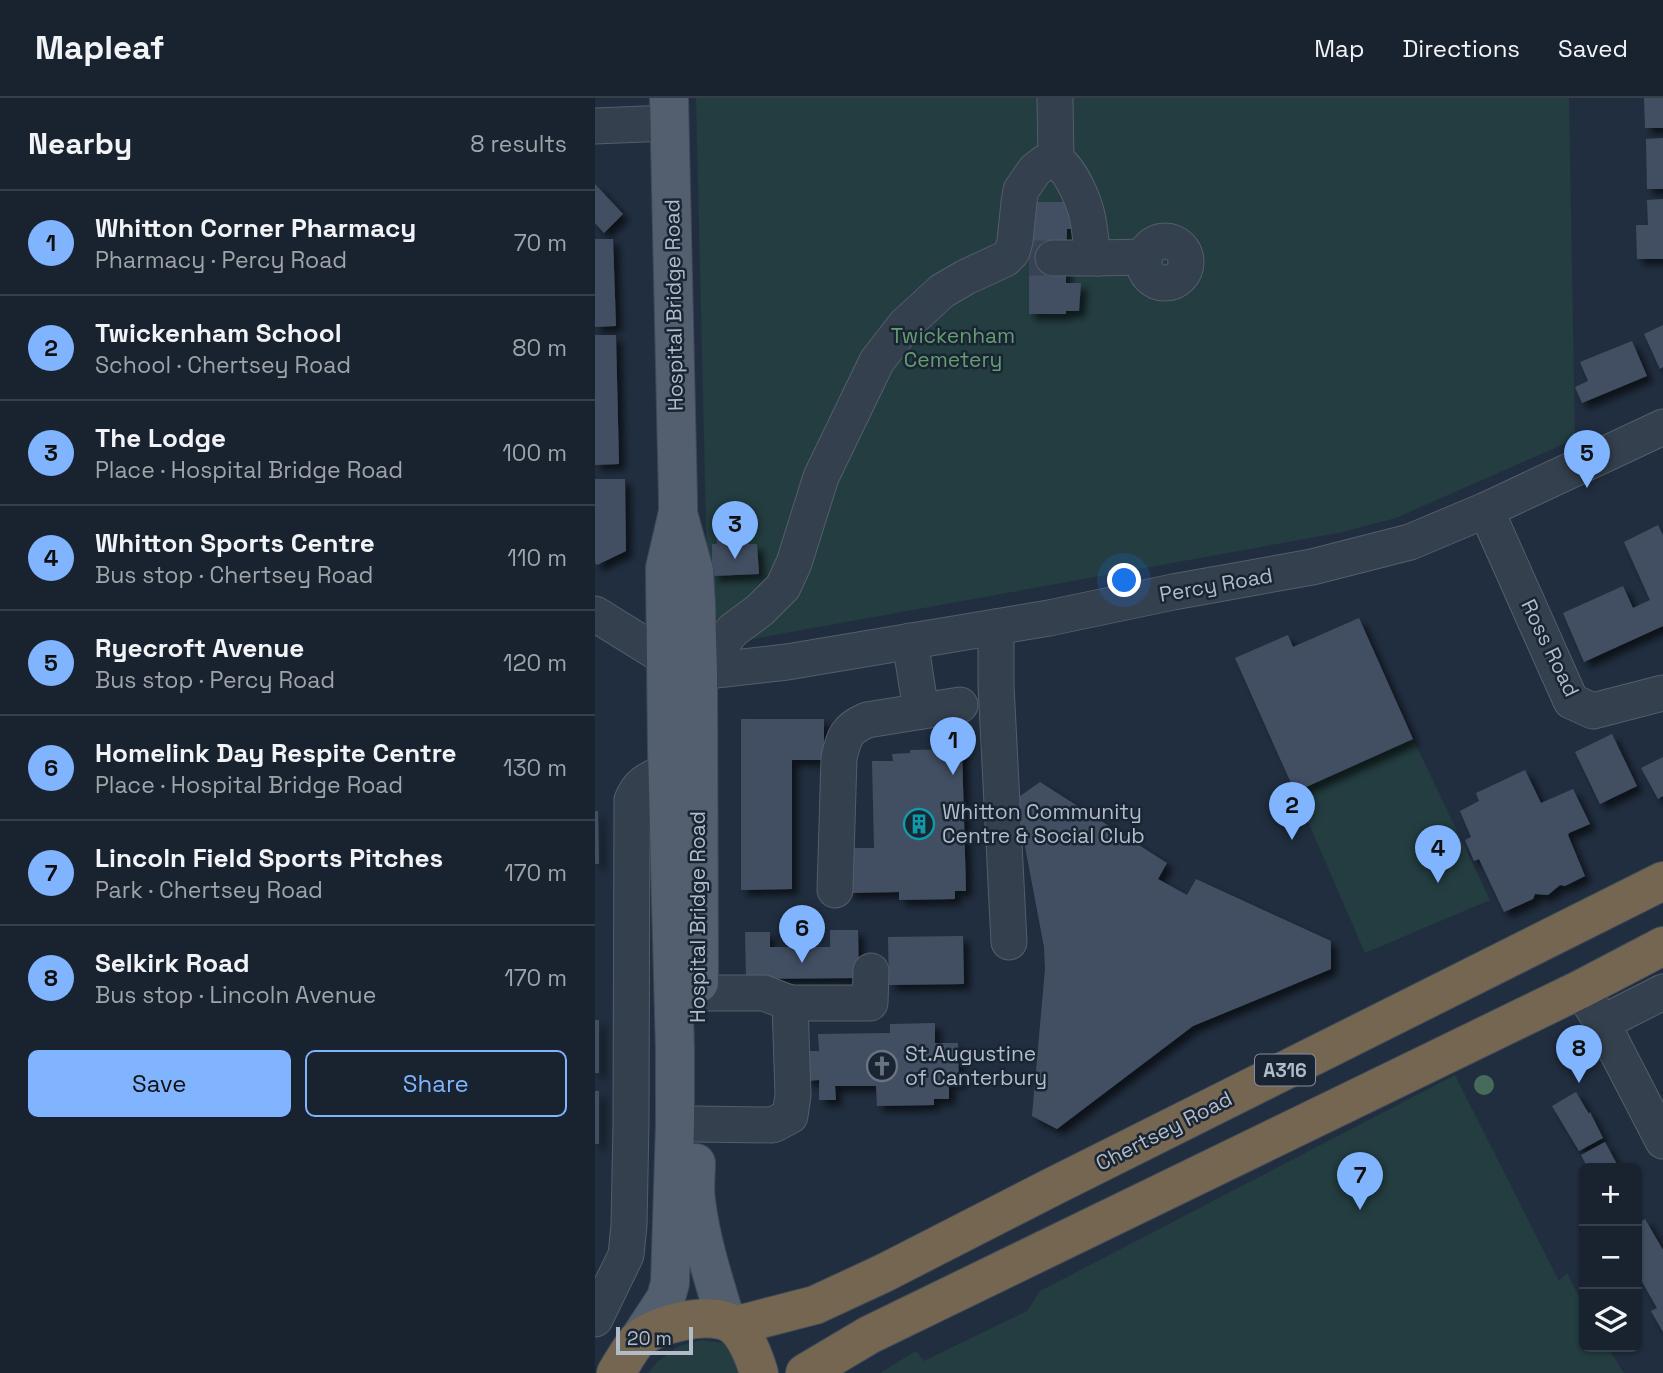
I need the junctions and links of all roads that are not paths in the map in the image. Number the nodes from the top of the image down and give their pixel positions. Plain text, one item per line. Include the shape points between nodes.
1 (1055, 98) edge
2 (669, 111) edge
3 (595, 126) edge
4 (1056, 160) junction
5 (1144, 257) dead end
6 (1098, 258) junction
7 (1029, 259) junction
8 (1663, 426) edge
9 (1486, 510) junction
10 (595, 614) edge
11 (996, 627) junction
12 (910, 640) junction
13 (682, 665) junction
14 (1663, 693) edge
15 (960, 705) dead end
16 (921, 711) junction
17 (667, 771) junction
18 (1663, 881) edge
19 (835, 890) dead end
20 (1009, 942) dead end
21 (1663, 946) edge
22 (871, 971) dead end
23 (1581, 989) junction
24 (1663, 992) edge
25 (699, 993) junction
26 (790, 1003) junction
27 (1602, 1023) junction
28 (631, 1124) junction
29 (696, 1125) junction
30 (1663, 1141) edge
31 (595, 1319) edge
32 (730, 1324) junction
33 (639, 1339) junction
34 (616, 1373) edge
35 (759, 1373) edge
36 (805, 1373) edge

1 - 4 street
2 - 3 street
2 - 13 main road, Hospital Bridge Road via 678,512 694,571
4 - 6 street via 1075,183
4 - 7 street via 1035,170 1021,190 1012,252
5 - 6 street
6 - 7 street
7 - 13 street via 966,276 905,325 877,361 821,477 795,563 783,587 760,610
8 - 9 street, Percy Road
9 - 11 street, Percy Road via 1410,542 1323,565
9 - 14 street, Ross Road via 1571,701 1593,711
10 - 13 street
11 - 12 street, Percy Road
11 - 20 street
12 - 13 street, Percy Road via 787,662
12 - 16 street
13 - 17 main road, Hospital Bridge Road
13 - 25 main road, Hospital Bridge Road
15 - 16 street
16 - 19 street via 867,720 852,726 843,740
17 - 28 street via 647,780 632,800
17 - 29 main road, Hospital Bridge Road via 675,1051
18 - 32 highway, Chertsey Road / A316 via 884,1273 815,1305
21 - 23 highway, A316
22 - 26 street via 870,1003
23 - 27 street
23 - 36 highway, A316 via 869,1335
24 - 27 street
25 - 26 street via 764,993
25 - 29 main road, Hospital Bridge Road
26 - 29 street via 790,1116 773,1125
27 - 30 street
28 - 29 street
28 - 31 street via 626,1255
29 - 32 main road, Hospital Bridge Road via 695,1198 708,1265
29 - 33 main road, Hospital Bridge Road via 670,1283 666,1298
32 - 33 highway, A316 via 697,1318 663,1326
32 - 35 highway via 746,1340
33 - 34 highway

